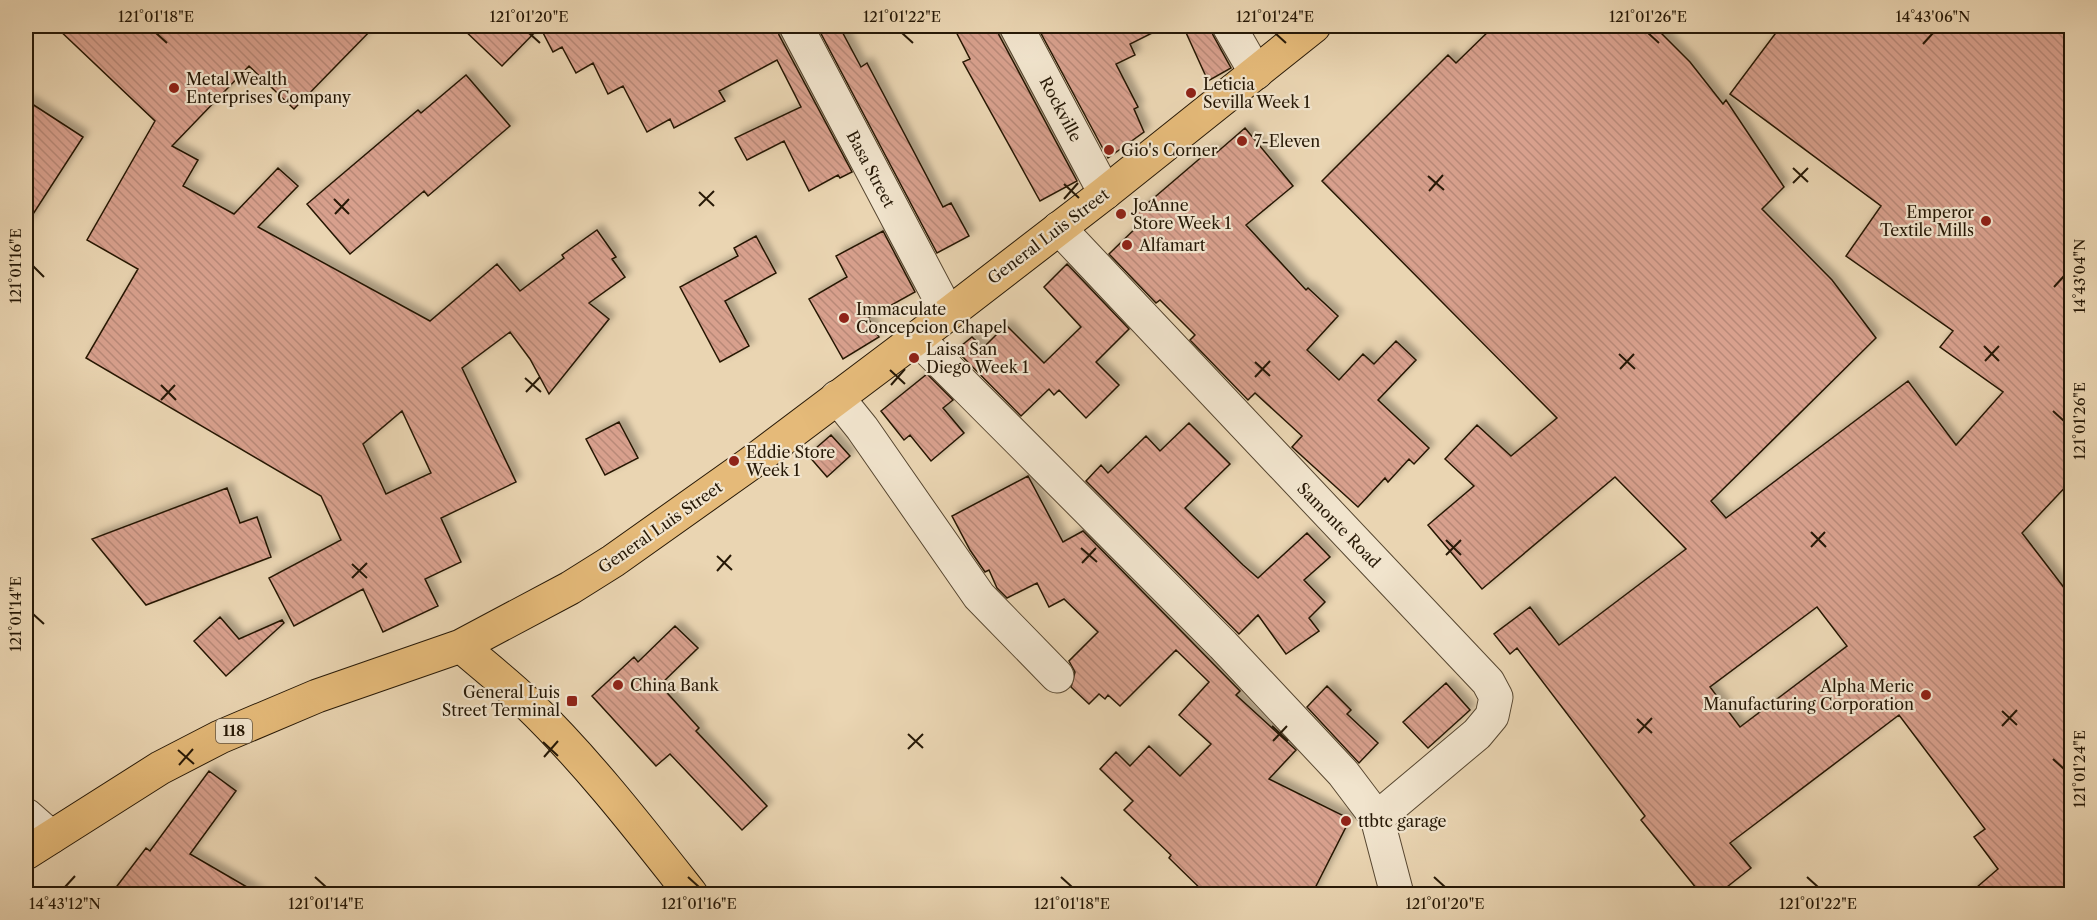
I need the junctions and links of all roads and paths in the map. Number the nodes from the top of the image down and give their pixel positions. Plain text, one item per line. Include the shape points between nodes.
1 (796, 26) edge
2 (1016, 26) edge
3 (1229, 26) edge
4 (1314, 26) edge
5 (1256, 73) junction
6 (1105, 193) junction
7 (1059, 228) junction
8 (947, 312) junction
9 (917, 338) junction
10 (837, 397) junction
11 (461, 646) junction
12 (1057, 676) dead end
13 (26, 815) edge
14 (1377, 818) junction
15 (38, 845) edge
16 (690, 894) edge
17 (1397, 894) edge

1 - 8 street, Basa Street
2 - 6 street, Rockville
3 - 5 street
4 - 5 main road, General Luis Street / 118
5 - 6 main road, General Luis Street / 118
6 - 7 main road, General Luis Street / 118
7 - 8 main road, General Luis Street / 118
7 - 14 street, Samonte Road via 1488,682 1496,697 1492,716 1477,734
8 - 9 main road, General Luis Street / 118
9 - 10 main road, General Luis Street / 118
9 - 14 street via 1223,645 1343,773
10 - 11 main road, General Luis Street / 118 via 752,463 613,561
10 - 12 street via 979,596
11 - 15 main road, General Luis Street / 118 via 316,696 220,737 160,768
11 - 16 main road via 526,703 583,762
13 - 15 street
14 - 17 street

